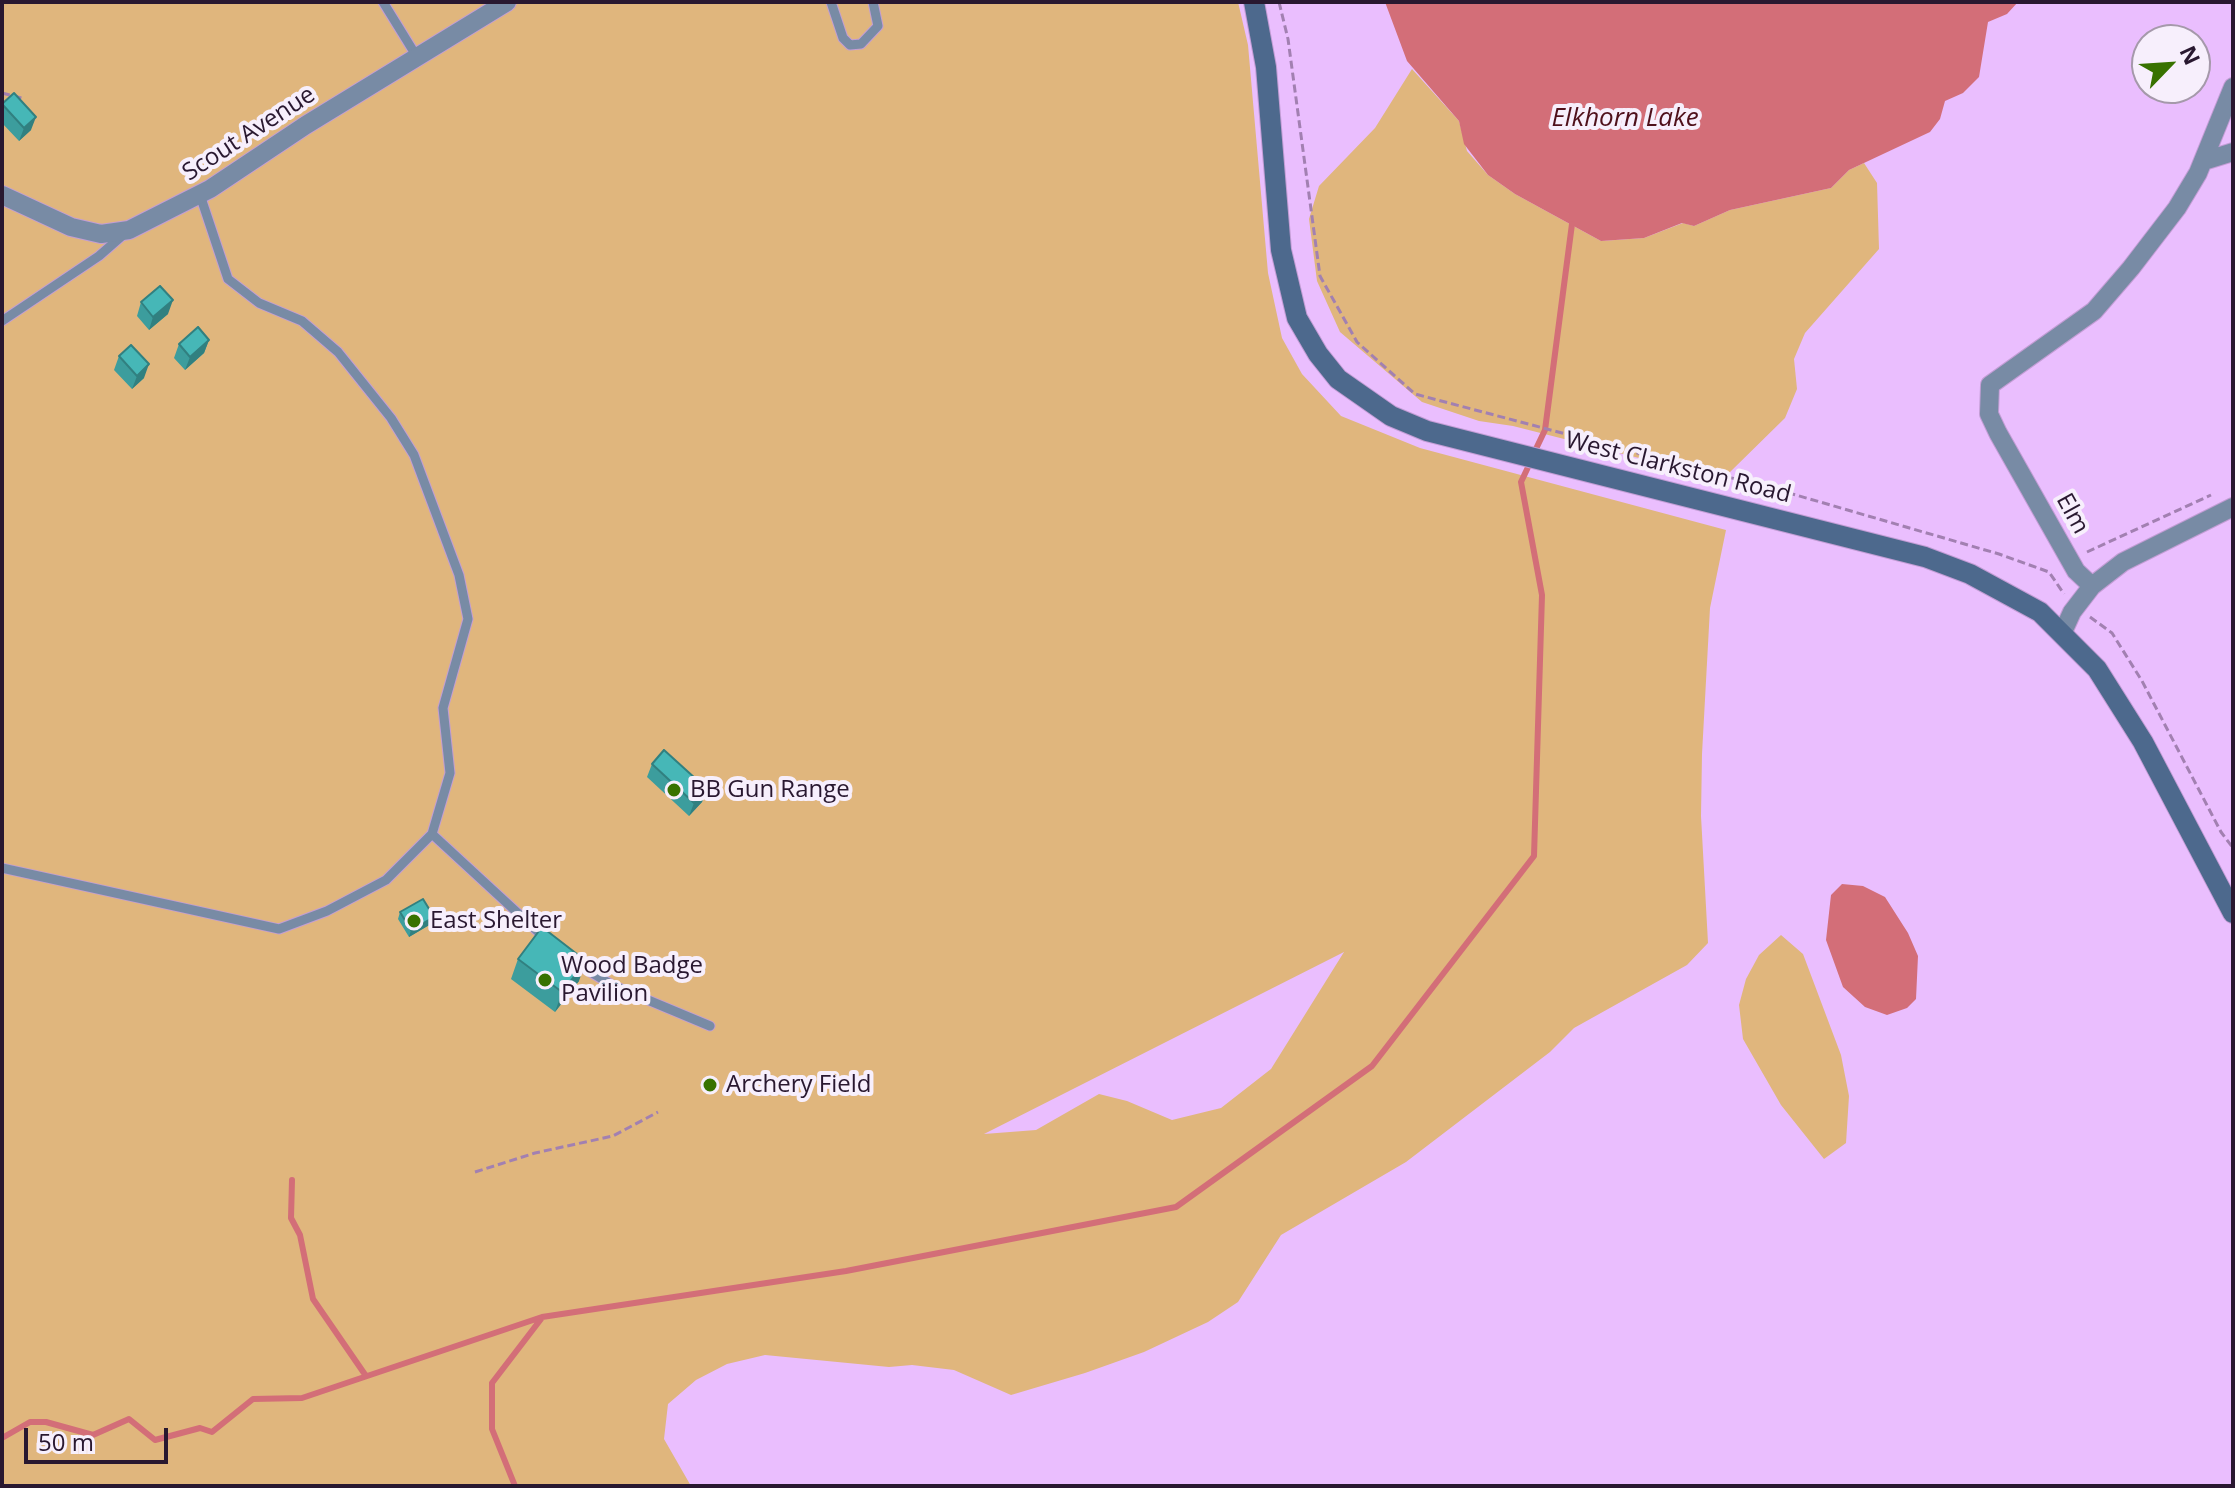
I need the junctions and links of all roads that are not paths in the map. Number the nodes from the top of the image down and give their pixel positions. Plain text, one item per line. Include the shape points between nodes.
1 (383, 2) edge
2 (507, 2) edge
3 (831, 2) edge
4 (873, 2) edge
5 (1254, 2) edge
6 (417, 57) junction
7 (2233, 87) edge
8 (2233, 152) edge
9 (2204, 161) junction
10 (2, 195) edge
11 (200, 195) junction
12 (129, 230) junction
13 (2, 321) edge
14 (2233, 507) edge
15 (2092, 586) junction
16 (2062, 634) junction
17 (432, 834) junction
18 (2, 868) edge
19 (2233, 913) edge
20 (710, 1026) dead end

1 - 6 lane
2 - 6 street, Scout Avenue
3 - 4 lane via 850,45 861,44 878,26
5 - 16 main road, West Clarkston Road via 1266,67 1281,250 1297,318 1338,379 1391,416 1427,431 1925,557 2040,612
6 - 11 street, Scout Avenue
7 - 9 street
8 - 9 street
9 - 15 street, Elm via 2177,208 2094,311 1990,385 1989,414 2076,571
10 - 12 street, Scout Avenue via 71,227 101,234
11 - 12 street, Scout Avenue
11 - 17 lane via 228,279 259,303 302,321 338,352 407,443 459,575 468,619 443,708 450,773
12 - 13 lane
14 - 15 street via 2123,562
15 - 16 street
16 - 19 main road, West Clarkston Road via 2097,669 2143,742
17 - 18 lane via 386,880 279,929
17 - 20 lane via 561,953 612,985

